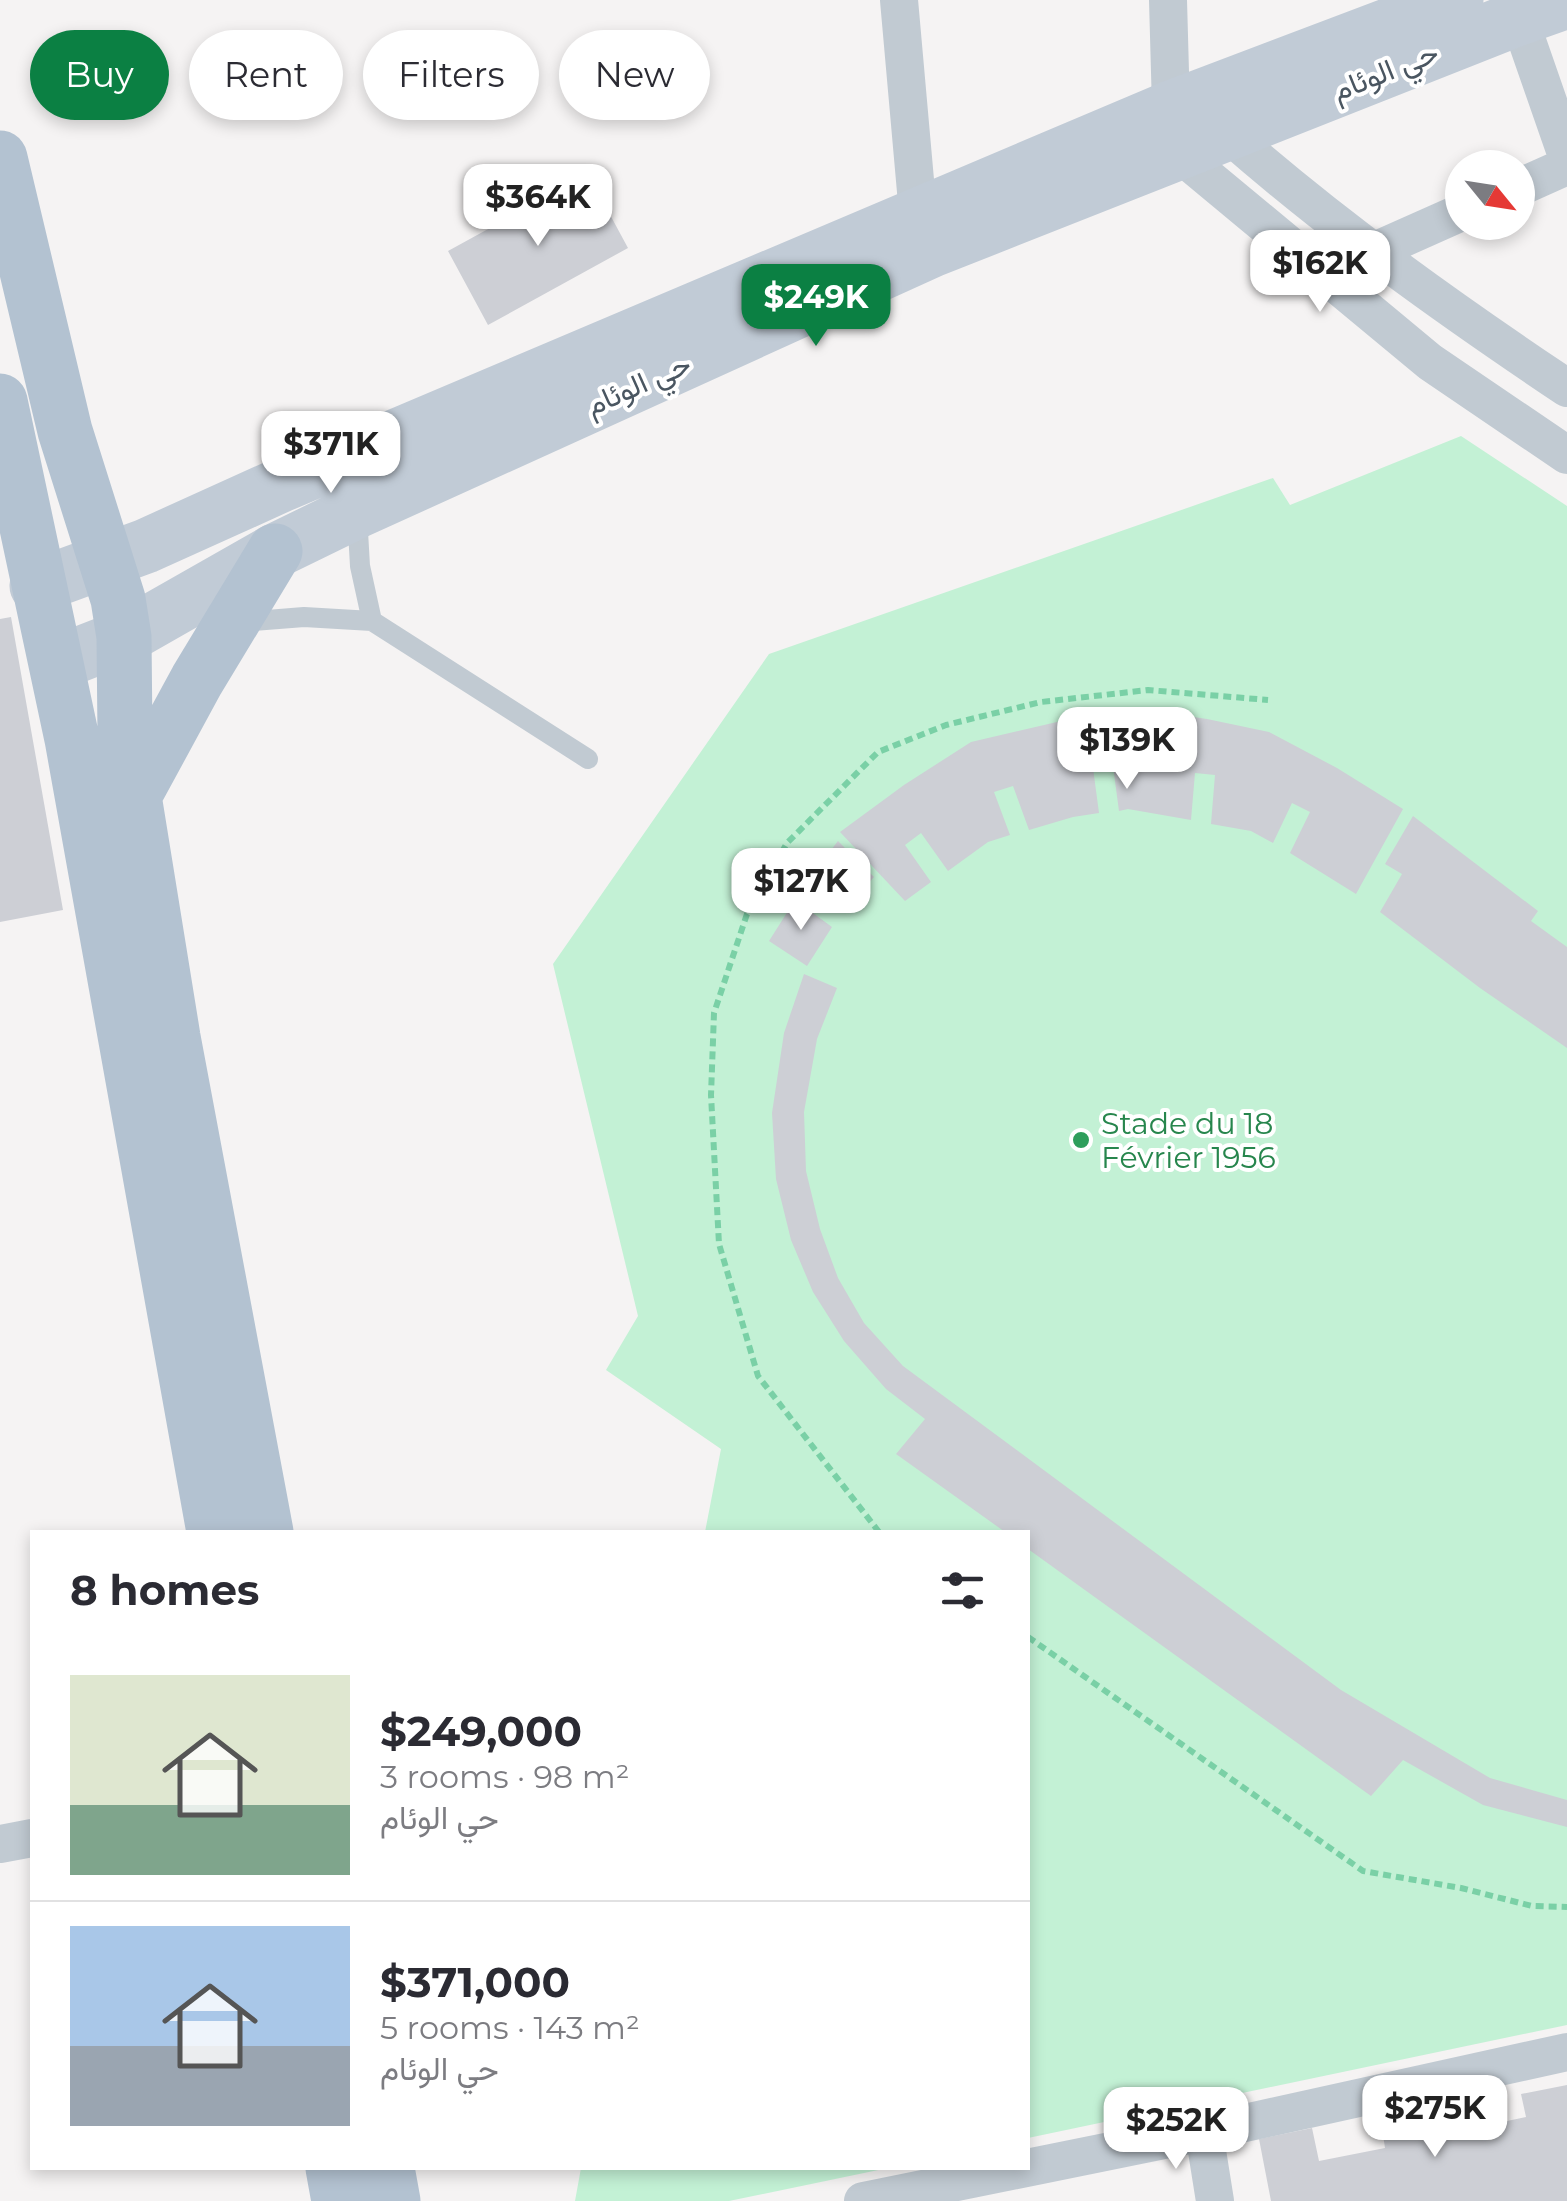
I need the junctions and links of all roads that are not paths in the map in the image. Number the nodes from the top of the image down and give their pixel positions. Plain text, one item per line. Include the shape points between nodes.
1 (899, 0) edge
2 (1168, 0) edge
3 (1456, 0) edge
4 (1543, 9) edge
5 (1174, 130) junction
6 (1228, 134) junction
7 (1567, 156) edge
8 (0, 158) edge
9 (1567, 166) edge
10 (1535, 180) edge
11 (918, 214) junction
12 (1445, 220) edge
13 (1372, 252) junction
14 (1567, 388) edge
15 (0, 401) edge
16 (1567, 455) edge
17 (280, 485) junction
18 (357, 511) junction
19 (288, 544) junction
20 (106, 561) junction
21 (37, 586) junction
22 (372, 621) junction
23 (230, 623) junction
24 (124, 637) junction
25 (57, 664) junction
26 (588, 759) dead end
27 (134, 796) junction
28 (214, 1530) edge
29 (266, 1530) edge
30 (30, 1838) edge
31 (0, 1844) edge
32 (1567, 2052) edge
33 (1204, 2132) junction
34 (1030, 2167) edge
35 (333, 2170) edge
36 (387, 2170) edge
37 (1016, 2170) edge
38 (339, 2201) edge
39 (393, 2201) edge
40 (863, 2201) edge
41 (1215, 2201) edge

1 - 11 street
2 - 5 street
3 - 5 street, حي الوئام
4 - 6 street, حي الوئام
4 - 7 street
5 - 6 street, حي الوئام
5 - 11 street, حي الوئام
5 - 16 street via 1430,362
5 - 18 street, حي الوئام via 932,250
6 - 13 street
8 - 20 main road via 65,431
9 - 10 street
11 - 17 street, حي الوئام
12 - 13 street
13 - 14 street
15 - 21 main road
17 - 19 street
17 - 20 street, حي الوئام
18 - 19 street, حي الوئام
18 - 22 lane
19 - 23 main road
19 - 24 street, حي الوئام
20 - 21 street, حي الوئام
20 - 24 main road
21 - 25 main road
22 - 23 lane
22 - 26 lane
23 - 27 main road
24 - 25 street, حي الوئام
24 - 27 main road via 125,736
25 - 28 main road
27 - 29 main road
30 - 31 street
32 - 33 street
33 - 34 street
33 - 41 street
35 - 38 main road
36 - 39 main road
37 - 40 street

